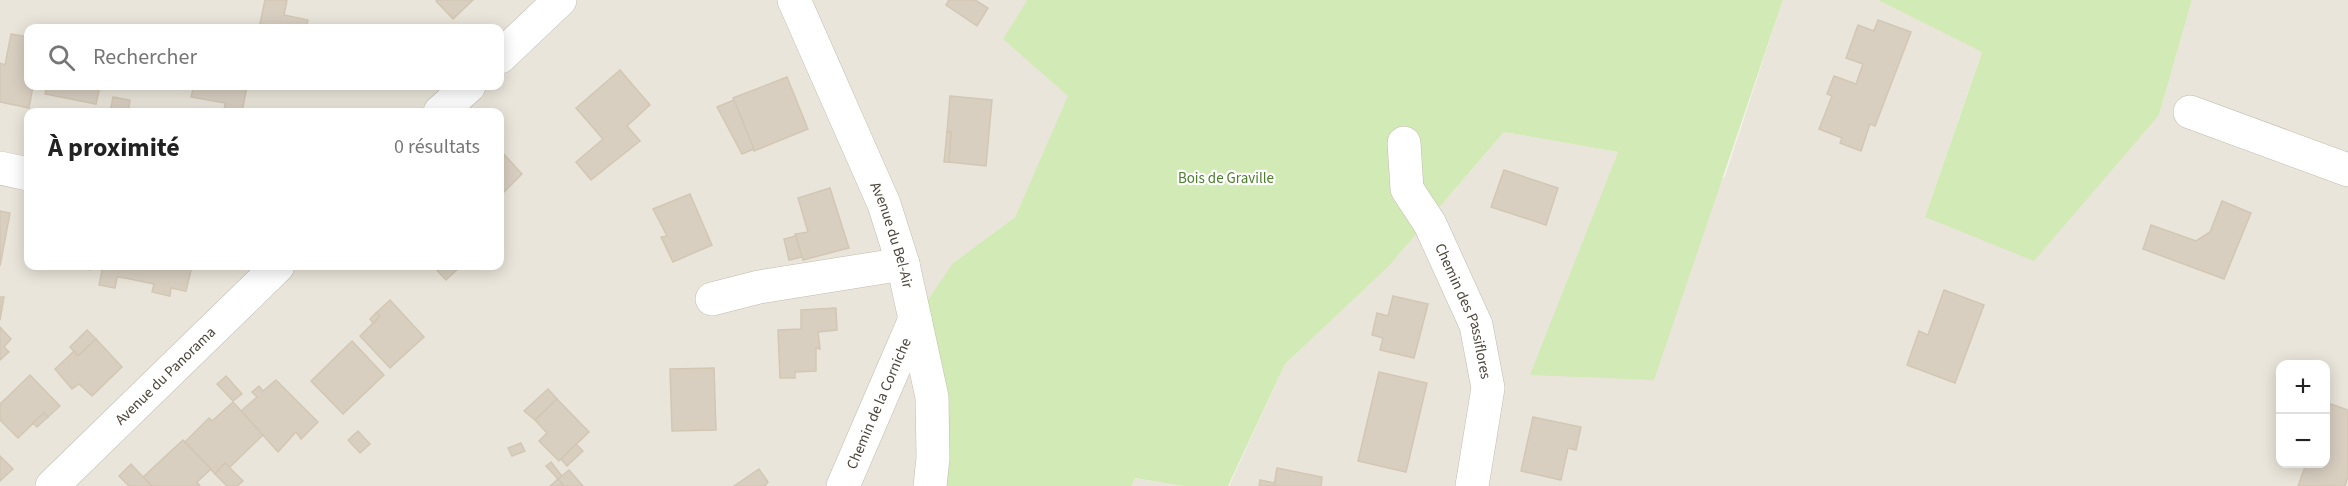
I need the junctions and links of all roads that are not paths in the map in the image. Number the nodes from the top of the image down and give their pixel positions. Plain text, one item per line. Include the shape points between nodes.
1 (560, 0) edge
2 (794, 0) edge
3 (504, 53) edge
4 (465, 90) edge
5 (444, 108) edge
6 (2190, 112) dead end
7 (1404, 143) dead end
8 (0, 168) edge
9 (2348, 170) edge
10 (24, 173) edge
11 (903, 264) junction
12 (274, 270) edge
13 (712, 299) dead end
14 (915, 319) junction
15 (52, 486) edge
16 (843, 486) edge
17 (930, 486) edge
18 (1472, 486) edge

1 - 3 street
2 - 11 street, Avenue du Bel-Air via 884,204
4 - 5 street
6 - 9 street
7 - 18 street, Chemin des Passiflores via 1407,189 1430,224 1476,325 1488,388
8 - 10 street
11 - 13 street via 759,287
11 - 14 street, Avenue du Bel-Air
12 - 15 street, Avenue du Panorama
14 - 16 street, Chemin de la Corniche
14 - 17 street, Avenue du Bel-Air via 932,397

